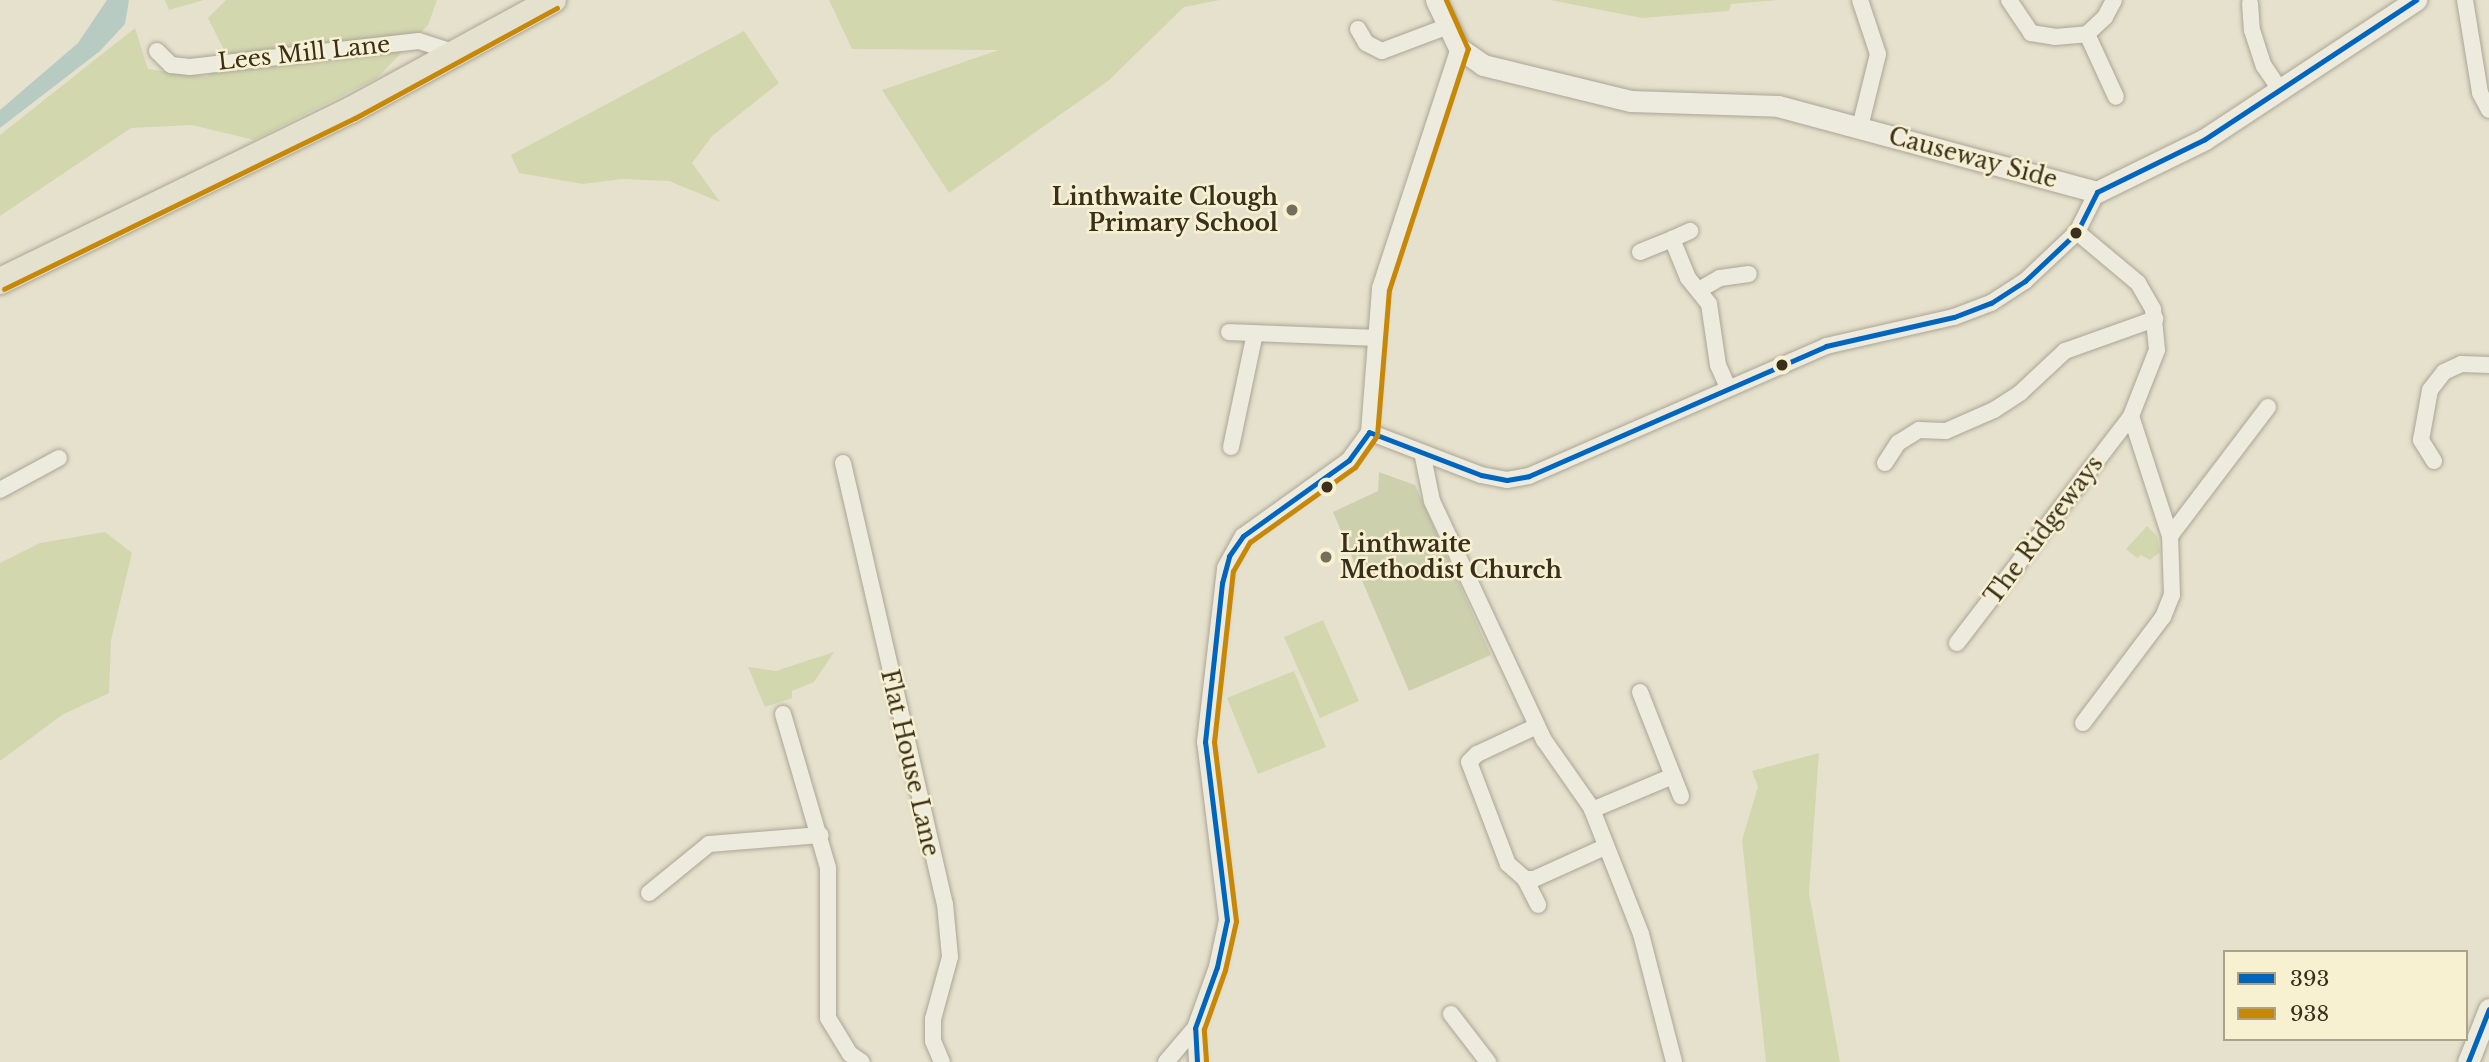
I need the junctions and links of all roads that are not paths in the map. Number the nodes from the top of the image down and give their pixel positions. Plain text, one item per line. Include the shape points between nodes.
1 (553, 0) edge
2 (1436, 0) edge
3 (1860, 0) edge
4 (2009, 0) edge
5 (2114, 0) edge
6 (2416, 0) edge
7 (2465, 0) edge
8 (2250, 3) dead end
9 (1446, 27) junction
10 (1359, 29) dead end
11 (2087, 34) junction
12 (1459, 48) junction
13 (157, 51) dead end
14 (456, 53) junction
15 (2281, 90) junction
16 (2116, 97) dead end
17 (2489, 110) edge
18 (1860, 127) junction
19 (2097, 192) junction
20 (1689, 231) dead end
21 (2077, 232) junction
22 (1672, 239) junction
23 (1640, 253) dead end
24 (1749, 274) dead end
25 (0, 281) edge
26 (1699, 290) junction
27 (2155, 319) junction
28 (1229, 332) dead end
29 (1255, 333) junction
30 (1376, 338) junction
31 (2489, 365) edge
32 (1728, 387) junction
33 (2268, 407) dead end
34 (2131, 416) junction
35 (1368, 432) junction
36 (1231, 447) dead end
37 (1423, 457) junction
38 (59, 458) dead end
39 (2434, 461) dead end
40 (843, 463) dead end
41 (1885, 463) dead end
42 (0, 490) edge
43 (2170, 536) junction
44 (1957, 643) dead end
45 (1640, 692) dead end
46 (783, 714) dead end
47 (2083, 723) dead end
48 (1537, 726) junction
49 (1673, 776) junction
50 (1681, 796) dead end
51 (1592, 810) junction
52 (821, 835) junction
53 (1605, 847) junction
54 (1525, 879) junction
55 (649, 893) dead end
56 (1538, 905) dead end
57 (2489, 1009) edge
58 (1451, 1014) dead end
59 (1195, 1028) junction
60 (862, 1062) edge
61 (942, 1062) edge
62 (1166, 1062) edge
63 (1197, 1062) edge
64 (1488, 1062) edge
65 (1674, 1062) edge
66 (2468, 1062) edge

1 - 14 main road
2 - 9 street
3 - 18 street via 1878,54
4 - 11 street via 2031,33 2055,37
5 - 11 street via 2105,17
6 - 15 street
7 - 17 street via 2480,93
8 - 15 street via 2252,30 2264,66
9 - 10 street via 1382,51 1366,43
9 - 12 street
11 - 16 street
12 - 18 street, Causeway Side via 1483,65 1631,101 1778,106
12 - 30 street via 1380,288
13 - 14 street, Lees Mill Lane via 171,65 190,67 419,41
14 - 25 main road via 351,110
15 - 19 street via 2205,139
18 - 19 street, Causeway Side
19 - 21 street
20 - 22 street
21 - 27 street, The Ridgeways via 2101,247 2138,283
21 - 32 street via 2025,281 1991,303 1954,317 1826,346
22 - 23 street
22 - 26 street via 1688,278
24 - 26 street via 1720,278
26 - 32 street via 1709,304 1718,365
27 - 34 street, The Ridgeways via 2157,350
27 - 41 street via 2065,351 2003,404 1945,431 1919,430 1898,443
28 - 29 street
29 - 30 street
29 - 36 street
30 - 35 street
31 - 39 street via 2461,364 2444,372 2430,390 2421,440
32 - 37 street via 1529,476 1507,480
33 - 43 street
34 - 43 street
34 - 44 street, The Ridgeways
35 - 37 street
35 - 59 street via 1349,460 1242,536 1225,568 1205,742 1227,920 1217,967
37 - 48 street via 1432,501
38 - 42 street
40 - 61 street, Flat House Lane via 945,905 950,957 933,1018 933,1041
43 - 47 street via 2175,573 2164,617
45 - 49 street
46 - 52 street
48 - 51 street
48 - 54 street via 1469,762 1508,864
49 - 50 street
49 - 51 street
51 - 53 street
52 - 55 street via 709,844
52 - 60 street via 828,869 828,1018 850,1054
53 - 54 street
53 - 65 street via 1641,934
54 - 56 street
57 - 66 street
58 - 64 street
59 - 62 street
59 - 63 street

